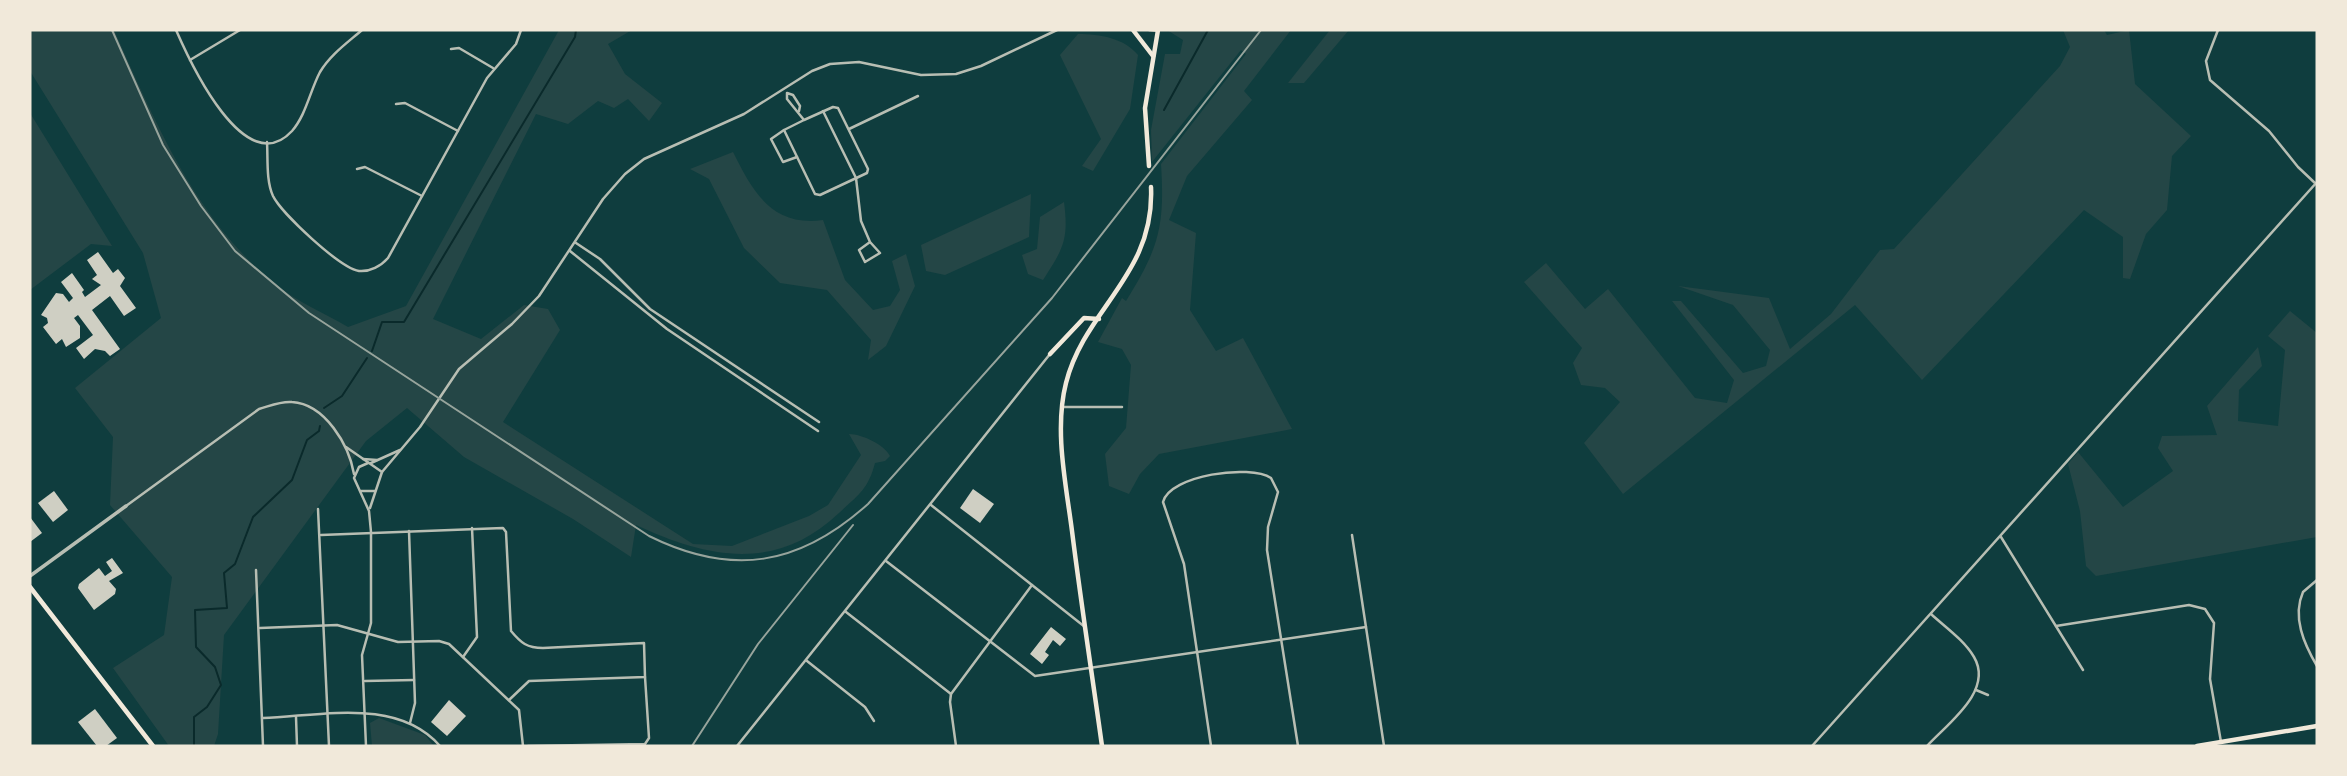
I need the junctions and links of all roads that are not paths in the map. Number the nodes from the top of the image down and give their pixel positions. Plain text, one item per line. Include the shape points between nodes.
1 (176, 30) edge
2 (240, 30) edge
3 (362, 30) edge
4 (521, 30) edge
5 (1057, 30) edge
6 (1133, 30) edge
7 (1149, 30) edge
8 (2218, 30) edge
9 (1158, 31) edge
10 (452, 49) dead end
11 (1153, 56) junction
12 (190, 60) junction
13 (493, 68) junction
14 (786, 91) junction
15 (918, 96) dead end
16 (396, 104) dead end
17 (822, 111) junction
18 (804, 120) junction
19 (849, 129) junction
20 (784, 130) junction
21 (458, 131) junction
22 (267, 142) junction
23 (797, 157) junction
24 (1149, 166) dead end
25 (357, 169) dead end
26 (856, 178) junction
27 (2317, 183) edge
28 (1151, 187) dead end
29 (422, 196) junction
30 (870, 242) junction
31 (576, 243) junction
32 (570, 251) junction
33 (1099, 319) junction
34 (1050, 354) joint
35 (1062, 407) junction
36 (1122, 407) dead end
37 (819, 422) dead end
38 (818, 430) dead end
39 (346, 447) junction
40 (400, 450) junction
41 (362, 458) junction
42 (377, 460) junction
43 (369, 463) junction
44 (382, 472) junction
45 (354, 474) junction
46 (361, 491) junction
47 (376, 491) junction
48 (930, 505) junction
49 (126, 506) joint
50 (318, 509) dead end
51 (369, 511) junction
52 (472, 527) junction
53 (409, 531) junction
54 (371, 532) junction
55 (321, 535) junction
56 (1352, 535) dead end
57 (2001, 537) junction
58 (886, 561) junction
59 (256, 570) dead end
60 (30, 576) edge
61 (2317, 580) edge
62 (1032, 586) junction
63 (30, 587) edge
64 (846, 612) junction
65 (1931, 614) junction
66 (323, 625) junction
67 (2056, 626) junction
68 (1085, 627) junction
69 (1366, 627) junction
70 (260, 628) junction
71 (368, 634) junction
72 (1282, 639) junction
73 (413, 642) junction
74 (990, 642) junction
75 (1196, 652) junction
76 (463, 657) junction
77 (807, 661) junction
78 (2317, 666) edge
79 (1091, 668) junction
80 (2083, 670) dead end
81 (645, 677) junction
82 (414, 680) junction
83 (364, 681) junction
84 (1976, 690) junction
85 (951, 695) junction
86 (1988, 695) dead end
87 (509, 701) junction
88 (365, 714) junction
89 (328, 716) junction
90 (296, 717) junction
91 (263, 718) junction
92 (874, 721) dead end
93 (410, 723) junction
94 (2317, 726) edge
95 (2221, 742) junction
96 (153, 746) edge
97 (263, 746) edge
98 (297, 746) edge
99 (329, 746) edge
100 (366, 746) edge
101 (440, 746) edge
102 (525, 746) edge
103 (737, 746) edge
104 (956, 746) edge
105 (1102, 746) edge
106 (1211, 746) edge
107 (1298, 746) edge
108 (1384, 746) edge
109 (1812, 746) edge
110 (1927, 746) edge
111 (2197, 746) edge

1 - 12 street
2 - 12 street
3 - 22 street via 325,65 292,130
4 - 13 street via 516,44
5 - 14 street via 956,74 920,75 840,62 812,71
6 - 11 main road
7 - 9 street
8 - 27 street via 2206,61 2210,80 2269,131
9 - 11 main road
10 - 13 street
11 - 24 main road via 1145,108
12 - 22 street via 237,130 248,139
13 - 21 street
14 - 18 street via 800,106
14 - 31 street via 644,159 613,186
15 - 19 street
16 - 21 street via 405,103
17 - 18 street
17 - 19 street via 838,108
17 - 26 street
18 - 20 street
19 - 26 street via 868,169
20 - 23 street
20 - 23 street via 771,139 783,162
21 - 29 street
22 - 29 street via 272,195 315,240 354,269 366,271 388,258
23 - 26 street via 817,195
25 - 29 street via 365,167
26 - 30 street via 859,215
27 - 57 street
28 - 33 main road via 1150,223 1143,249
30 - 30 street via 880,254 865,262 859,250
31 - 32 street
31 - 37 street via 600,259 650,309
32 - 38 street via 667,329
32 - 40 street via 539,296 459,369
33 - 34 main road via 1084,318
33 - 35 main road via 1070,369
34 - 48 street
35 - 36 street
35 - 68 main road via 1066,488
39 - 41 street
39 - 45 street
39 - 49 street via 319,412 279,402 259,409
40 - 42 street
40 - 44 street
41 - 42 street
41 - 43 street
42 - 43 street
43 - 44 street
43 - 45 street
44 - 47 street
45 - 46 street
46 - 47 street
46 - 51 street
47 - 51 street
48 - 58 street
48 - 62 street
49 - 60 street
50 - 55 street
51 - 54 street
52 - 53 street
52 - 76 street via 477,637
52 - 81 street via 496,526 506,532 511,631 521,643 543,648 644,643
53 - 54 street
53 - 73 street
54 - 55 street
54 - 71 street via 372,623
55 - 66 street
56 - 69 street
57 - 65 street
57 - 67 street
58 - 64 street
58 - 74 street
59 - 70 street
61 - 78 street via 2303,592 2299,616
62 - 68 street
62 - 74 street
63 - 96 main road
64 - 77 street
64 - 85 street
65 - 84 street via 1973,656 1978,671
65 - 109 street
66 - 70 street
66 - 71 street
66 - 89 street
67 - 80 street
67 - 95 street via 2189,605 2204,609 2214,623 2210,679
68 - 79 main road
69 - 72 street
69 - 108 street
70 - 91 street
71 - 73 street
71 - 83 street via 363,649
72 - 75 street
72 - 75 street via 1267,538 1278,497 1275,482 1267,475 1252,473 1198,478 1172,487 1163,502 1184,564
72 - 107 street
73 - 76 street via 449,643
73 - 82 street
74 - 79 street via 1035,676
74 - 85 street
75 - 79 street
75 - 106 street
76 - 87 street
77 - 92 street via 865,707
77 - 103 street
79 - 105 main road
81 - 87 street via 529,681
81 - 102 street via 649,738 645,744
82 - 83 street
82 - 93 street
83 - 88 street
84 - 86 street
84 - 110 street
85 - 104 street
87 - 102 street via 519,710
88 - 89 street
88 - 93 street via 389,715
88 - 100 street
89 - 90 street
89 - 99 street
90 - 91 street
90 - 98 street
91 - 97 street
93 - 101 street via 429,733
94 - 95 main road
95 - 111 main road

